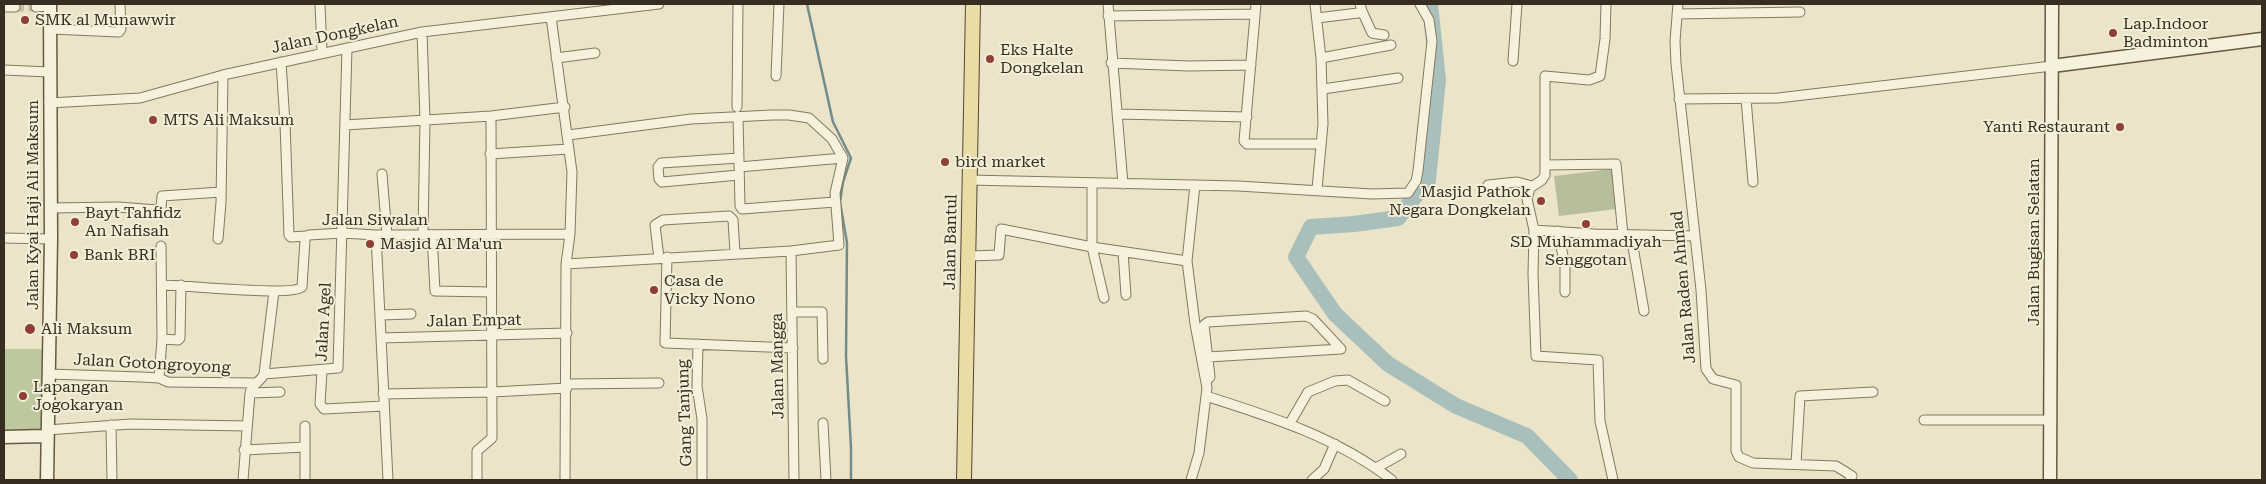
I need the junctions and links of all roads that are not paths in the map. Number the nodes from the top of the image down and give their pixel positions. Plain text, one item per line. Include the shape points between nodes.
1 (120, 4) edge
2 (320, 4) edge
3 (658, 4) edge
4 (738, 4) edge
5 (779, 4) edge
6 (972, 4) edge
7 (1108, 4) edge
8 (1256, 4) edge
9 (1315, 4) edge
10 (1420, 4) edge
11 (1517, 4) edge
12 (1606, 4) edge
13 (1678, 4) edge
14 (2052, 4) edge
15 (50, 5) edge
16 (4, 7) edge
17 (15, 7) dead end
18 (36, 7) dead end
19 (1361, 7) edge
20 (1800, 12) dead end
21 (1255, 14) junction
22 (1677, 14) junction
23 (551, 16) junction
24 (1108, 16) junction
25 (1317, 18) junction
26 (50, 29) junction
27 (422, 32) junction
28 (1384, 35) dead end
29 (2262, 39) edge
30 (1391, 45) dead end
31 (347, 48) junction
32 (322, 52) junction
33 (595, 53) dead end
34 (556, 58) junction
35 (1321, 58) junction
36 (1514, 61) dead end
37 (280, 62) junction
38 (1111, 63) junction
39 (1251, 65) junction
40 (2052, 66) junction
41 (4, 70) edge
42 (49, 72) junction
43 (223, 75) junction
44 (776, 76) dead end
45 (1398, 78) dead end
46 (1322, 89) junction
47 (1680, 99) junction
48 (1746, 99) junction
49 (49, 102) junction
50 (564, 107) junction
51 (738, 111) junction
52 (1118, 114) junction
53 (490, 116) junction
54 (1247, 118) junction
55 (425, 120) junction
56 (346, 125) junction
57 (568, 135) junction
58 (1321, 144) junction
59 (569, 149) junction
60 (490, 154) junction
61 (843, 158) junction
62 (1545, 165) junction
63 (739, 167) junction
64 (382, 174) dead end
65 (969, 180) junction
66 (1753, 182) dead end
67 (1092, 183) junction
68 (1122, 184) junction
69 (1195, 184) junction
70 (1488, 185) dead end
71 (1532, 186) junction
72 (1317, 189) junction
73 (221, 192) junction
74 (835, 202) junction
75 (50, 208) junction
76 (1534, 230) junction
77 (1558, 231) junction
78 (342, 233) junction
79 (490, 234) junction
80 (570, 234) junction
81 (376, 235) junction
82 (387, 235) junction
83 (427, 235) junction
84 (1627, 235) junction
85 (306, 236) junction
86 (1695, 236) junction
87 (4, 238) edge
88 (51, 239) junction
89 (218, 239) dead end
90 (161, 246) dead end
91 (1092, 247) junction
92 (791, 251) junction
93 (1124, 252) junction
94 (735, 253) junction
95 (969, 256) junction
96 (663, 258) junction
97 (1187, 261) junction
98 (566, 264) junction
99 (162, 285) junction
100 (181, 285) junction
101 (274, 291) junction
102 (491, 292) junction
103 (1565, 292) dead end
104 (1126, 295) dead end
105 (1104, 298) dead end
106 (1644, 311) dead end
107 (792, 312) junction
108 (411, 314) dead end
109 (380, 315) junction
110 (567, 333) junction
111 (492, 336) junction
112 (381, 338) junction
113 (162, 339) junction
114 (698, 344) junction
115 (793, 348) junction
116 (1208, 357) junction
117 (823, 359) dead end
118 (322, 371) junction
119 (48, 374) junction
120 (264, 374) junction
121 (159, 378) junction
122 (1206, 381) junction
123 (255, 383) junction
124 (659, 383) dead end
125 (567, 386) junction
126 (280, 392) dead end
127 (493, 392) junction
128 (1873, 392) dead end
129 (250, 393) junction
130 (383, 394) junction
131 (1206, 396) junction
132 (1385, 401) dead end
133 (384, 406) junction
134 (1924, 420) dead end
135 (2050, 420) junction
136 (823, 423) dead end
137 (1290, 424) junction
138 (111, 425) junction
139 (247, 426) junction
140 (305, 426) dead end
141 (46, 433) junction
142 (4, 437) edge
143 (1335, 444) junction
144 (305, 447) junction
145 (244, 450) junction
146 (1401, 454) dead end
147 (1796, 464) junction
148 (1376, 468) junction
149 (47, 480) edge
150 (112, 480) edge
151 (243, 480) edge
152 (304, 480) edge
153 (388, 480) edge
154 (477, 480) edge
155 (565, 480) edge
156 (702, 480) edge
157 (794, 480) edge
158 (826, 480) edge
159 (964, 480) edge
160 (1191, 480) edge
161 (1312, 480) edge
162 (1392, 480) edge
163 (1613, 480) edge
164 (1850, 480) edge
165 (2050, 480) edge

1 - 26 street via 121,29 118,32
2 - 32 street
3 - 23 street, Jalan Dongkelan
4 - 51 street
5 - 44 street
6 - 65 main road, Jalan Bantul
7 - 24 street
8 - 21 street
9 - 25 street
10 - 72 street via 1429,20 1432,41 1418,171 1412,189 1404,194
11 - 36 street
12 - 62 street via 1600,76 1589,80 1545,76
13 - 22 street, Jalan Raden Ahmad
14 - 40 street, Jalan Bugisan Selatan
15 - 18 street
15 - 26 street, Jalan Kyai Haji Ali Maksum
16 - 17 street
19 - 25 street via 1358,13
19 - 28 street via 1372,33
20 - 22 street
21 - 24 street
21 - 39 street
22 - 47 street, Jalan Raden Ahmad via 1675,41
23 - 27 street, Jalan Dongkelan
23 - 34 street
24 - 38 street
25 - 35 street
26 - 42 street, Jalan Kyai Haji Ali Maksum
27 - 31 street, Jalan Dongkelan
27 - 55 street
29 - 40 street
30 - 35 street
31 - 32 street, Jalan Dongkelan
31 - 56 street
32 - 37 street, Jalan Dongkelan
33 - 34 street
34 - 50 street
35 - 46 street
37 - 43 street, Jalan Dongkelan
37 - 85 street via 286,123 289,235
38 - 39 street
38 - 52 street
39 - 54 street
40 - 48 street
40 - 135 street, Jalan Bugisan Selatan
41 - 42 street
42 - 49 street, Jalan Kyai Haji Ali Maksum
43 - 49 street, Jalan Dongkelan via 140,98
43 - 73 street
45 - 46 street
46 - 58 street
47 - 48 street
47 - 86 street, Jalan Raden Ahmad
48 - 66 street
49 - 75 street, Jalan Kyai Haji Ali Maksum
50 - 53 street
50 - 57 street
51 - 57 street
51 - 61 street via 809,118 832,140
51 - 63 street
52 - 54 street
52 - 68 street
53 - 55 street
53 - 60 street
54 - 58 street via 1243,139 1246,144
55 - 56 street
55 - 83 street
56 - 78 street
57 - 59 street
58 - 72 street
59 - 60 street
59 - 80 street via 572,172
60 - 79 street
61 - 63 street
61 - 74 street
62 - 71 street via 1544,179
62 - 84 street via 1616,164
63 - 63 street via 662,182 658,167 661,163
63 - 74 street via 740,206 745,210
64 - 82 street
65 - 67 street
65 - 95 main road, Jalan Bantul
67 - 68 street
67 - 91 street
68 - 69 street
69 - 72 street
69 - 97 street
70 - 71 street via 1517,182
71 - 76 street via 1527,199
73 - 75 street via 162,196 157,210
73 - 89 street
74 - 92 street via 840,244
75 - 88 street, Jalan Kyai Haji Ali Maksum
76 - 77 street
76 - 163 street via 1536,356 1598,360 1600,421
77 - 84 street
77 - 103 street via 1565,266
78 - 81 street, Jalan Siwalan
78 - 85 street, Jalan Siwalan
78 - 118 street, Jalan Agel via 339,365 335,370
79 - 80 street, Jalan Siwalan
79 - 83 street, Jalan Siwalan
79 - 102 street
80 - 98 street
81 - 82 street, Jalan Siwalan
81 - 109 street
82 - 83 street, Jalan Siwalan
83 - 102 street via 435,291
84 - 86 street
84 - 106 street
85 - 101 street, Jalan Siwalan via 302,287
86 - 147 street, Jalan Raden Ahmad via 1706,369 1713,379 1736,386 1737,454 1753,463
87 - 88 street
88 - 119 street, Jalan Kyai Haji Ali Maksum
90 - 99 street
91 - 93 street
91 - 95 street via 1001,229 998,255
91 - 105 street
92 - 94 street
92 - 107 street, Jalan Mangga
93 - 97 street
93 - 104 street
94 - 96 street
94 - 96 street via 733,220 729,216 663,220 655,226
95 - 159 main road, Jalan Bantul
96 - 98 street
96 - 114 street via 664,341 666,344
97 - 122 street
98 - 110 street
99 - 100 street
99 - 113 street
100 - 101 street
100 - 113 street via 180,338
101 - 120 street
102 - 111 street
107 - 115 street, Jalan Mangga
107 - 117 street via 822,312
108 - 109 street
109 - 112 street
110 - 111 street, Jalan Empat
110 - 125 street
111 - 112 street, Jalan Empat
111 - 127 street
112 - 130 street
113 - 121 street
114 - 115 street
114 - 156 street, Gang Tanjung
115 - 157 street, Jalan Mangga
116 - 116 street via 1339,351 1341,349 1308,317 1229,320 1204,324
116 - 122 street via 1210,377
118 - 120 street, Jalan Agel
118 - 133 street via 320,404 324,409
119 - 121 street, Jalan Gotongroyong
119 - 141 street, Jalan Kyai Haji Ali Maksum
120 - 123 street
121 - 123 street, Jalan Gotongroyong via 168,382
122 - 131 street
123 - 129 street
124 - 125 street
125 - 127 street
125 - 155 street
126 - 129 street
127 - 130 street
127 - 154 street via 492,438 477,451
128 - 147 street via 1800,396
129 - 139 street
130 - 133 street
131 - 137 street
131 - 160 street via 1199,453
132 - 137 street via 1348,380 1335,381 1308,392
133 - 153 street
134 - 135 street
135 - 165 street, Jalan Bugisan Selatan
136 - 158 street
137 - 143 street
138 - 139 street
138 - 141 street
138 - 150 street
139 - 145 street
140 - 144 street
141 - 142 street
141 - 149 street, Jalan Kyai Haji Ali Maksum
143 - 148 street
143 - 161 street via 1324,469
144 - 145 street
144 - 152 street
145 - 151 street
146 - 148 street
147 - 164 street, Jalan Raden Ahmad via 1838,466 1852,476
148 - 162 street

